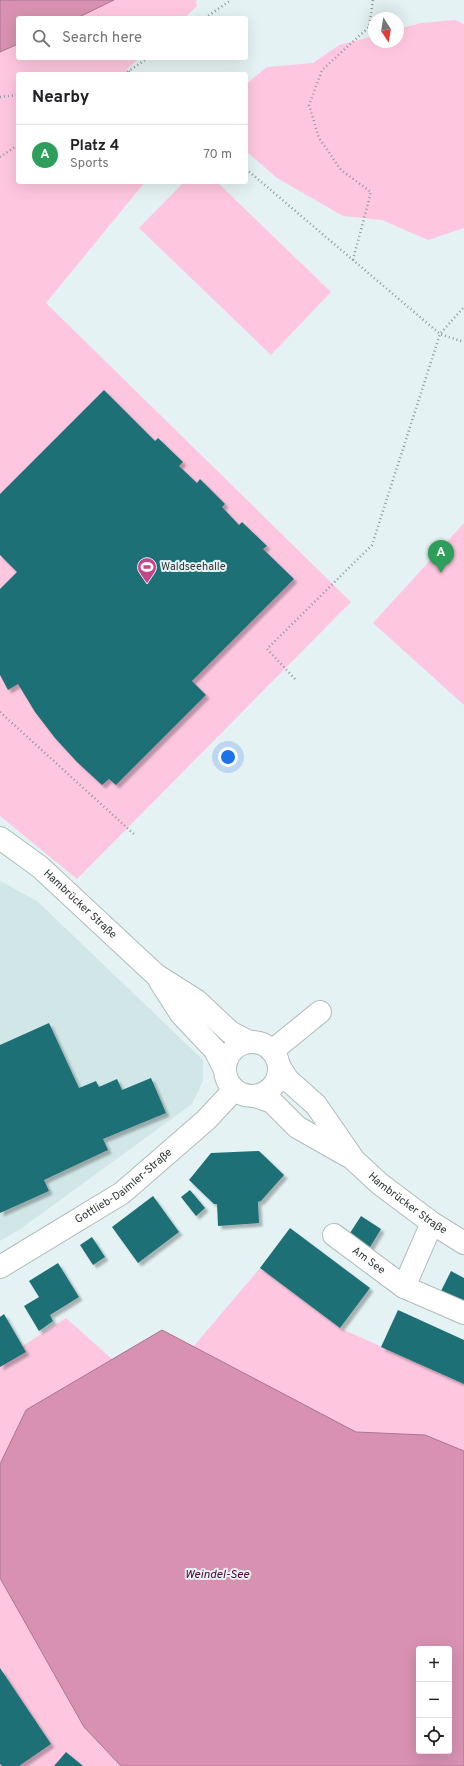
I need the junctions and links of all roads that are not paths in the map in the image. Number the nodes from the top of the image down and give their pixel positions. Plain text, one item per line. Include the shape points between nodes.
1 (0, 838) edge
2 (156, 975) junction
3 (320, 1012) dead end
4 (249, 1042) junction
5 (275, 1058) junction
6 (224, 1068) junction
7 (244, 1093) junction
8 (354, 1160) junction
9 (432, 1223) junction
10 (334, 1234) dead end
11 (464, 1243) edge
12 (0, 1267) edge
13 (404, 1287) junction
14 (464, 1314) edge

1 - 2 street, Hambrücker Straße via 40,867
2 - 4 street, Hambrücker Straße via 197,1001 230,1032
2 - 6 street, Hambrücker Straße via 181,1014 215,1050
3 - 5 street
4 - 5 street, Hambrücker Straße via 261,1044
4 - 6 street via 239,1045 232,1051 226,1059
5 - 7 street via 278,1076 273,1086 265,1093
5 - 8 street, Hambrücker Straße via 288,1080 316,1105
6 - 7 street, Hambrücker Straße via 225,1076
7 - 8 street, Hambrücker Straße via 272,1102 298,1126
7 - 12 street, Gottlieb-Daimler-Straße via 206,1120 122,1193
8 - 9 street, Hambrücker Straße via 380,1184
9 - 11 street, Hambrücker Straße
9 - 13 street
10 - 13 street, Am See
13 - 14 street, Am See

